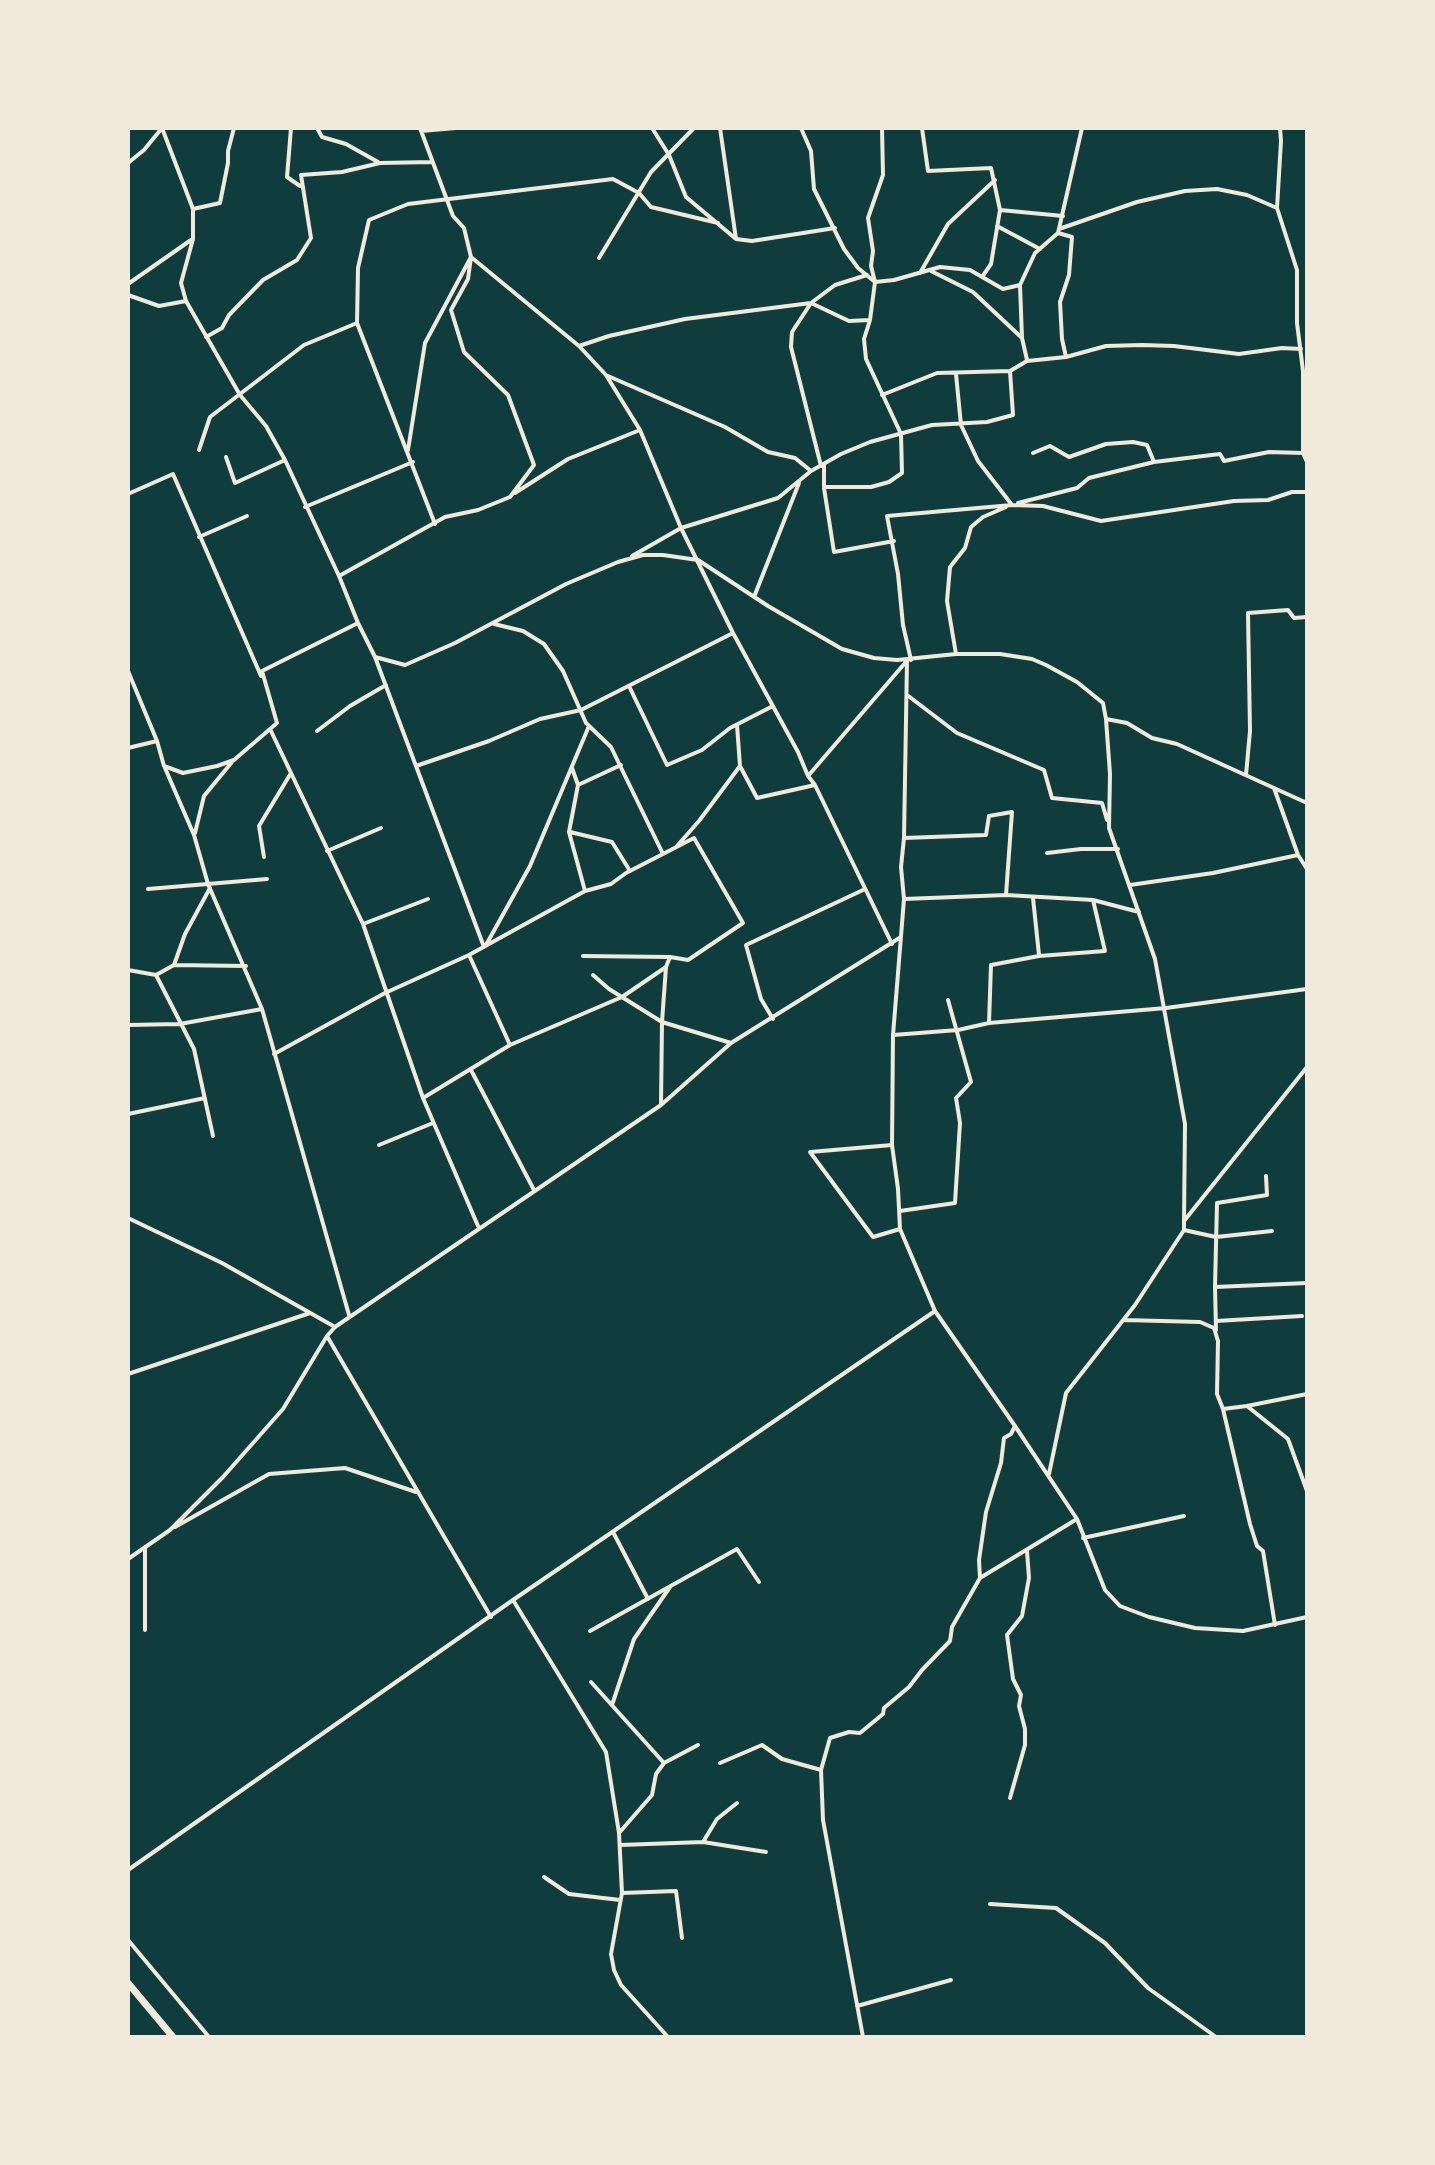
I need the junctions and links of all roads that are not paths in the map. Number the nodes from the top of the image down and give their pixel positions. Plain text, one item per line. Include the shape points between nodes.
1 (162, 128) edge
2 (234, 128) edge
3 (291, 128) edge
4 (317, 128) edge
5 (456, 128) edge
6 (652, 128) edge
7 (694, 128) edge
8 (720, 128) edge
9 (801, 128) edge
10 (882, 128) edge
11 (922, 128) edge
12 (1082, 128) edge
13 (1280, 128) edge
14 (421, 130) edge
15 (669, 155) junction
16 (432, 162) junction
17 (128, 163) edge
18 (380, 163) junction
19 (995, 180) junction
20 (301, 187) junction
21 (639, 193) junction
22 (447, 201) junction
23 (1277, 208) junction
24 (193, 209) junction
25 (1000, 210) junction
26 (1063, 216) junction
27 (718, 223) junction
28 (997, 226) junction
29 (835, 228) junction
30 (1059, 231) junction
31 (193, 239) junction
32 (736, 239) junction
33 (1040, 249) junction
34 (471, 257) junction
35 (599, 258) dead end
36 (929, 270) junction
37 (919, 274) junction
38 (867, 275) junction
39 (982, 277) junction
40 (875, 282) junction
41 (128, 284) edge
42 (1020, 285) junction
43 (128, 295) edge
44 (186, 301) junction
45 (811, 303) junction
46 (870, 320) junction
47 (357, 323) junction
48 (206, 337) junction
49 (1022, 338) junction
50 (579, 346) junction
51 (1301, 349) junction
52 (1066, 357) junction
53 (1027, 361) junction
54 (1010, 371) junction
55 (956, 374) junction
56 (606, 375) junction
57 (240, 395) junction
58 (882, 395) junction
59 (961, 425) junction
60 (640, 430) junction
61 (901, 434) junction
62 (199, 450) dead end
63 (408, 450) junction
64 (1033, 453) dead end
65 (1303, 453) junction
66 (226, 457) dead end
67 (285, 460) junction
68 (413, 462) junction
69 (1154, 462) junction
70 (1307, 462) edge
71 (822, 465) junction
72 (811, 471) junction
73 (799, 481) junction
74 (824, 487) junction
75 (1307, 492) edge
76 (128, 494) edge
77 (510, 497) junction
78 (1012, 505) junction
79 (305, 507) junction
80 (247, 516) dead end
81 (435, 524) junction
82 (681, 528) junction
83 (199, 537) junction
84 (894, 541) junction
85 (631, 557) junction
86 (698, 560) junction
87 (339, 576) junction
88 (754, 597) junction
89 (1307, 617) edge
90 (358, 623) junction
91 (491, 623) junction
92 (733, 633) junction
93 (956, 654) junction
94 (375, 657) junction
95 (909, 660) junction
96 (128, 671) edge
97 (266, 685) junction
98 (386, 685) junction
99 (629, 686) junction
100 (907, 695) junction
101 (773, 706) junction
102 (581, 710) junction
103 (1106, 719) junction
104 (737, 725) junction
105 (589, 726) junction
106 (271, 731) junction
107 (317, 731) dead end
108 (157, 741) junction
109 (128, 748) edge
110 (234, 760) junction
111 (571, 765) junction
112 (621, 765) junction
113 (164, 766) junction
114 (416, 766) junction
115 (740, 766) junction
116 (291, 773) junction
117 (808, 776) junction
118 (1246, 777) junction
119 (578, 785) junction
120 (815, 785) junction
121 (1274, 788) junction
122 (1307, 803) edge
123 (381, 828) dead end
124 (1109, 828) junction
125 (569, 832) junction
126 (194, 835) junction
127 (904, 838) junction
128 (675, 848) junction
129 (1118, 849) junction
130 (327, 851) junction
131 (1047, 853) dead end
132 (664, 855) junction
133 (1298, 855) junction
134 (264, 857) dead end
135 (1307, 869) edge
136 (630, 871) junction
137 (267, 879) dead end
138 (210, 885) junction
139 (1130, 885) junction
140 (148, 889) dead end
141 (863, 890) junction
142 (585, 891) junction
143 (1006, 895) junction
144 (1033, 898) junction
145 (428, 899) dead end
146 (904, 899) junction
147 (1093, 900) junction
148 (1140, 912) junction
149 (363, 924) junction
150 (901, 937) junction
151 (892, 944) junction
152 (484, 947) junction
153 (469, 955) junction
154 (583, 956) dead end
155 (1039, 956) junction
156 (670, 957) junction
157 (174, 965) junction
158 (246, 966) junction
159 (666, 967) junction
160 (128, 970) edge
161 (156, 975) junction
162 (593, 975) dead end
163 (1307, 989) edge
164 (385, 993) junction
165 (622, 997) junction
166 (948, 1000) dead end
167 (1166, 1008) junction
168 (262, 1009) junction
169 (773, 1019) junction
170 (662, 1022) junction
171 (989, 1023) junction
172 (180, 1024) junction
173 (128, 1025) edge
174 (958, 1030) junction
175 (893, 1035) junction
176 (731, 1043) junction
177 (510, 1045) junction
178 (274, 1054) junction
179 (1307, 1067) edge
180 (471, 1070) junction
181 (205, 1098) junction
182 (423, 1098) junction
183 (661, 1105) junction
184 (128, 1114) edge
185 (433, 1123) junction
186 (213, 1136) dead end
187 (379, 1145) dead end
188 (892, 1145) junction
189 (1266, 1176) dead end
190 (534, 1190) junction
191 (900, 1211) junction
192 (128, 1218) edge
193 (1184, 1221) junction
194 (478, 1227) junction
195 (900, 1229) junction
196 (1184, 1230) junction
197 (1272, 1231) dead end
198 (1216, 1237) junction
199 (1307, 1283) edge
200 (1215, 1287) junction
201 (935, 1311) junction
202 (310, 1313) junction
203 (349, 1316) junction
204 (1302, 1316) dead end
205 (1124, 1320) junction
206 (1216, 1321) junction
207 (335, 1327) junction
208 (1216, 1332) junction
209 (327, 1336) junction
210 (128, 1374) edge
211 (1307, 1394) edge
212 (1247, 1406) junction
213 (1223, 1409) junction
214 (1015, 1426) junction
215 (1048, 1475) junction
216 (1307, 1491) edge
217 (417, 1492) junction
218 (1184, 1516) dead end
219 (1077, 1519) junction
220 (170, 1530) junction
221 (613, 1532) junction
222 (1083, 1538) junction
223 (145, 1548) junction
224 (1027, 1551) junction
225 (128, 1559) edge
226 (980, 1578) junction
227 (759, 1582) dead end
228 (671, 1586) junction
229 (648, 1599) junction
230 (513, 1600) junction
231 (491, 1617) junction
232 (1307, 1617) edge
233 (1275, 1625) junction
234 (145, 1630) dead end
235 (590, 1631) dead end
236 (591, 1682) dead end
237 (612, 1705) junction
238 (698, 1745) dead end
239 (664, 1763) junction
240 (720, 1763) dead end
241 (821, 1770) junction
242 (1010, 1798) dead end
243 (737, 1803) dead end
244 (619, 1833) junction
245 (703, 1842) junction
246 (620, 1845) junction
247 (766, 1852) dead end
248 (128, 1870) edge
249 (544, 1877) dead end
250 (622, 1893) junction
251 (620, 1900) junction
252 (990, 1904) dead end
253 (682, 1938) dead end
254 (128, 1940) edge
255 (951, 1980) dead end
256 (128, 1983) edge
257 (857, 2006) junction
258 (173, 2037) edge
259 (209, 2037) edge
260 (668, 2037) edge
261 (863, 2037) edge
262 (1216, 2037) edge

1 - 17 street
1 - 24 street
2 - 24 street via 220,203
3 - 20 street via 287,177
4 - 18 street via 322,137
5 - 14 street
6 - 15 street
7 - 15 street
8 - 32 street
9 - 29 street via 811,151 814,189
10 - 40 street via 883,175 868,218
11 - 19 street via 928,171 991,168
12 - 26 street
13 - 23 street
14 - 16 street
15 - 21 street
15 - 27 street via 686,197
16 - 18 street
16 - 22 street
18 - 20 street via 301,175
19 - 25 street
19 - 37 street via 948,224
20 - 48 street via 311,238 297,260 263,280 222,328
21 - 22 street via 613,179
21 - 27 street via 651,207
21 - 35 street
22 - 34 street via 464,228
22 - 47 street via 408,204 369,220 358,268
23 - 30 street via 1217,189 1185,191 1137,202
23 - 51 street via 1297,270
24 - 31 street
25 - 26 street
25 - 28 street
26 - 30 street
27 - 32 street
28 - 33 street
28 - 39 street via 991,264
29 - 32 street
29 - 38 street via 844,249
30 - 33 street
30 - 52 street via 1072,237 1060,302
31 - 41 street
31 - 44 street via 181,283
33 - 42 street
34 - 50 street
34 - 63 street via 425,343
34 - 77 street via 468,279 451,310 464,352 508,395 534,465
36 - 37 street
36 - 39 street via 970,270
36 - 49 street via 973,292
37 - 40 street
38 - 40 street
38 - 45 street via 835,285
39 - 42 street via 1003,289
40 - 46 street
42 - 49 street
43 - 44 street via 159,306
44 - 48 street
45 - 46 street via 849,321
45 - 50 street via 685,319
45 - 71 street via 792,332 791,347
46 - 58 street via 864,339 866,359
47 - 57 street via 304,345
47 - 63 street
48 - 57 street
49 - 53 street
50 - 56 street
51 - 52 street via 1229,354 1154,344 1106,346
51 - 65 street
52 - 53 street
53 - 54 street
54 - 55 street
54 - 59 street via 1013,415
55 - 58 street via 937,373
55 - 59 street
56 - 60 street
56 - 72 street via 725,427 768,452 795,458
57 - 62 street via 210,417
57 - 67 street
58 - 61 street
59 - 61 street via 932,425
59 - 78 street via 978,461
60 - 77 street via 568,459
60 - 82 street
61 - 71 street
61 - 74 street via 902,473 897,478 871,487
63 - 68 street
64 - 69 street via 1050,446 1069,457 1106,444 1133,442 1147,445
65 - 69 street via 1269,452 1224,461 1220,454
65 - 70 street
66 - 67 street via 235,483
67 - 79 street
68 - 79 street
68 - 81 street
69 - 78 street
71 - 72 street
71 - 74 street
72 - 73 street
73 - 82 street via 760,506
73 - 88 street
74 - 84 street via 834,552
75 - 78 street via 1101,521 1043,506
76 - 83 street via 173,474
77 - 81 street
78 - 84 street via 887,516
78 - 93 street via 971,527 965,548 950,567 947,601
79 - 87 street
80 - 83 street
81 - 87 street
82 - 85 street
82 - 86 street
83 - 97 street
84 - 95 street
85 - 86 street
85 - 91 street
86 - 88 street
86 - 92 street
87 - 90 street
88 - 95 street via 842,649
89 - 118 street via 1294,618 1288,610 1248,613
90 - 94 street
90 - 97 street via 262,671
91 - 94 street via 405,665
91 - 102 street via 523,631 544,644
92 - 99 street
92 - 101 street
93 - 95 street
93 - 103 street via 1000,654 1046,665 1103,703
94 - 98 street
95 - 100 street
95 - 117 street
96 - 108 street
97 - 106 street via 277,723
98 - 107 street
98 - 114 street
99 - 102 street
99 - 104 street via 667,765 702,750
100 - 124 street via 957,733 1044,770 1052,798 1102,803
100 - 127 street
101 - 104 street
101 - 117 street
102 - 105 street
102 - 114 street via 540,719
103 - 118 street via 1127,723
103 - 124 street
104 - 115 street
105 - 111 street
105 - 112 street
106 - 110 street
106 - 116 street
108 - 109 street
108 - 113 street
110 - 113 street via 183,773
110 - 126 street via 204,796
111 - 119 street
111 - 152 street via 530,866
112 - 119 street
112 - 132 street
113 - 126 street
114 - 152 street
115 - 120 street via 757,798
115 - 128 street
116 - 130 street
116 - 134 street via 259,826
117 - 120 street
118 - 121 street
119 - 125 street
120 - 141 street
121 - 122 street
121 - 133 street
123 - 130 street
124 - 129 street
125 - 136 street via 612,842
125 - 142 street
126 - 138 street
127 - 143 street via 986,835 989,816 1012,812
127 - 146 street
128 - 132 street
128 - 156 street via 694,838 743,923 688,960
129 - 131 street
129 - 139 street
130 - 149 street
132 - 136 street
133 - 135 street
133 - 139 street
136 - 142 street via 611,884
137 - 138 street
138 - 140 street
138 - 157 street
138 - 158 street
139 - 148 street
141 - 151 street
141 - 169 street via 746,945 761,999
142 - 152 street
143 - 144 street
143 - 146 street
144 - 147 street
144 - 155 street
145 - 149 street
146 - 150 street
147 - 148 street
147 - 155 street via 1105,951
148 - 167 street
149 - 164 street
150 - 151 street
150 - 175 street
151 - 169 street
152 - 153 street
153 - 164 street
153 - 177 street
154 - 156 street
155 - 171 street via 991,965
156 - 159 street
157 - 158 street
157 - 161 street
158 - 168 street
159 - 165 street
159 - 170 street
160 - 161 street
161 - 172 street
162 - 165 street
163 - 167 street
164 - 178 street
164 - 182 street
165 - 170 street
165 - 177 street
166 - 174 street
167 - 171 street
167 - 193 street via 1185,1124
168 - 172 street
168 - 178 street
169 - 176 street
170 - 176 street
170 - 183 street
171 - 174 street
172 - 173 street
172 - 181 street via 194,1049
174 - 175 street
174 - 191 street via 971,1082 956,1098 960,1123 955,1203
175 - 188 street
176 - 183 street
177 - 180 street
178 - 203 street
179 - 193 street
180 - 182 street
180 - 190 street
181 - 184 street
181 - 186 street
182 - 185 street
183 - 190 street
185 - 187 street
185 - 194 street
188 - 191 street
188 - 195 street via 810,1152 873,1237
189 - 198 street via 1267,1195 1217,1203
190 - 194 street
191 - 195 street
192 - 202 street
193 - 196 street
194 - 203 street
195 - 201 street
196 - 198 street
196 - 205 street
197 - 198 street
198 - 200 street
199 - 200 street
200 - 206 street
201 - 214 street
201 - 221 street
202 - 207 street
202 - 210 street
203 - 207 street
204 - 206 street
205 - 208 street via 1200,1322
205 - 215 street via 1066,1393
206 - 208 street
207 - 209 street
208 - 213 street via 1217,1394
209 - 217 street
209 - 220 street via 283,1409
211 - 212 street
212 - 213 street
212 - 216 street via 1288,1439
213 - 233 street via 1250,1524 1263,1551
214 - 215 street
214 - 226 street via 1004,1438 986,1512
215 - 219 street
217 - 220 street via 345,1468 269,1474
217 - 231 street
218 - 222 street
219 - 222 street
219 - 224 street
220 - 223 street
221 - 229 street
221 - 230 street
222 - 233 street via 1105,1590 1120,1606 1195,1628 1243,1631
223 - 225 street
223 - 234 street
224 - 226 street
224 - 242 street via 1029,1578 1022,1616 1007,1635 1025,1729
226 - 241 street via 952,1627 950,1641 860,1733 830,1738
227 - 228 street via 737,1549
228 - 229 street
228 - 237 street via 634,1639
229 - 235 street
230 - 231 street
230 - 244 street via 606,1752
231 - 248 street
232 - 233 street
236 - 237 street
237 - 239 street
238 - 239 street
239 - 244 street via 652,1795
240 - 241 street via 762,1745 782,1759
241 - 257 street via 823,1820
243 - 245 street via 717,1819
244 - 246 street
245 - 246 street
245 - 247 street
246 - 250 street
249 - 251 street via 569,1894
250 - 251 street
250 - 253 street via 676,1891
251 - 260 street via 611,1954 614,1970
252 - 262 street via 1056,1908 1105,1943 1148,1988
254 - 259 street
255 - 257 street
256 - 258 highway
257 - 261 street

